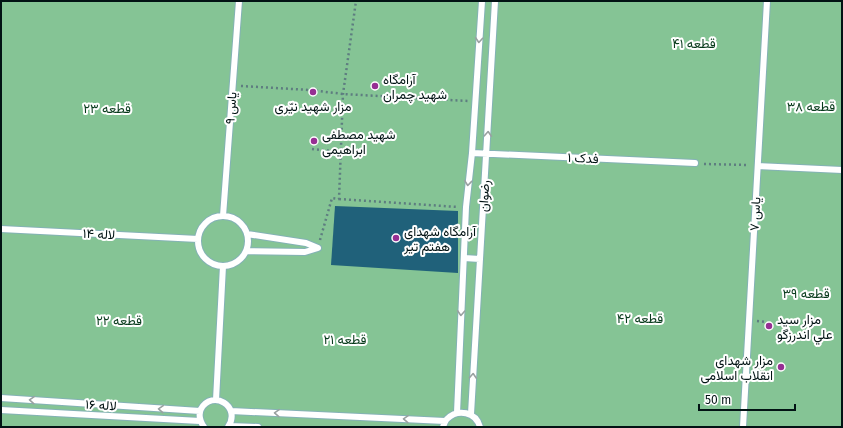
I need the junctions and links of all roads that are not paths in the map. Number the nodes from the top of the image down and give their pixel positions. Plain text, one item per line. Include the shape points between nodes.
1 (239, 1) edge
2 (482, 1) edge
3 (495, 1) edge
4 (767, 1) edge
5 (472, 153) junction
6 (487, 153) junction
7 (695, 163) road end
8 (758, 166) junction
9 (842, 170) edge
10 (223, 216) junction
11 (1, 229) edge
12 (247, 234) junction
13 (198, 239) junction
14 (246, 251) junction
15 (464, 258) junction
16 (480, 259) junction
17 (223, 266) junction
18 (1, 398) edge
19 (216, 400) junction
20 (1, 410) edge
21 (200, 411) junction
22 (231, 411) junction
23 (457, 413) junction
24 (471, 414) junction
25 (202, 424) edge
26 (444, 424) edge
27 (228, 426) edge
28 (258, 427) edge
29 (480, 427) edge
30 (743, 427) edge

1 - 10 lane, یاس ۹
2 -> 5 lane, رضوان
6 -> 3 lane, رضوان
4 - 8 lane, یاس ۷
5 - 6 lane, فدک ۱
5 -> 15 lane, رضوان
6 - 7 lane, فدک ۱
6 - 16 lane, رضوان
8 - 9 lane
8 - 30 lane, یاس ۷
10 - 12 lane via 238,221
10 - 13 lane via 209,220 203,225
11 - 13 lane, لاله ۱۴
12 - 14 lane
12 - 14 lane via 306,243 318,248 305,252
13 - 17 lane via 198,247 204,258
14 - 17 lane via 236,262
15 - 16 lane
15 -> 23 lane, رضوان
24 -> 16 lane, رضوان
17 - 19 lane
21 -> 18 lane, لاله ۱۶
19 - 21 lane via 206,403
19 - 22 lane via 225,403
20 - 25 lane, لاله ۱۶
21 - 25 lane
26 -> 22 lane
22 - 27 lane via 231,422
23 - 24 lane
23 - 26 lane via 448,417
24 - 29 lane
27 - 28 lane

